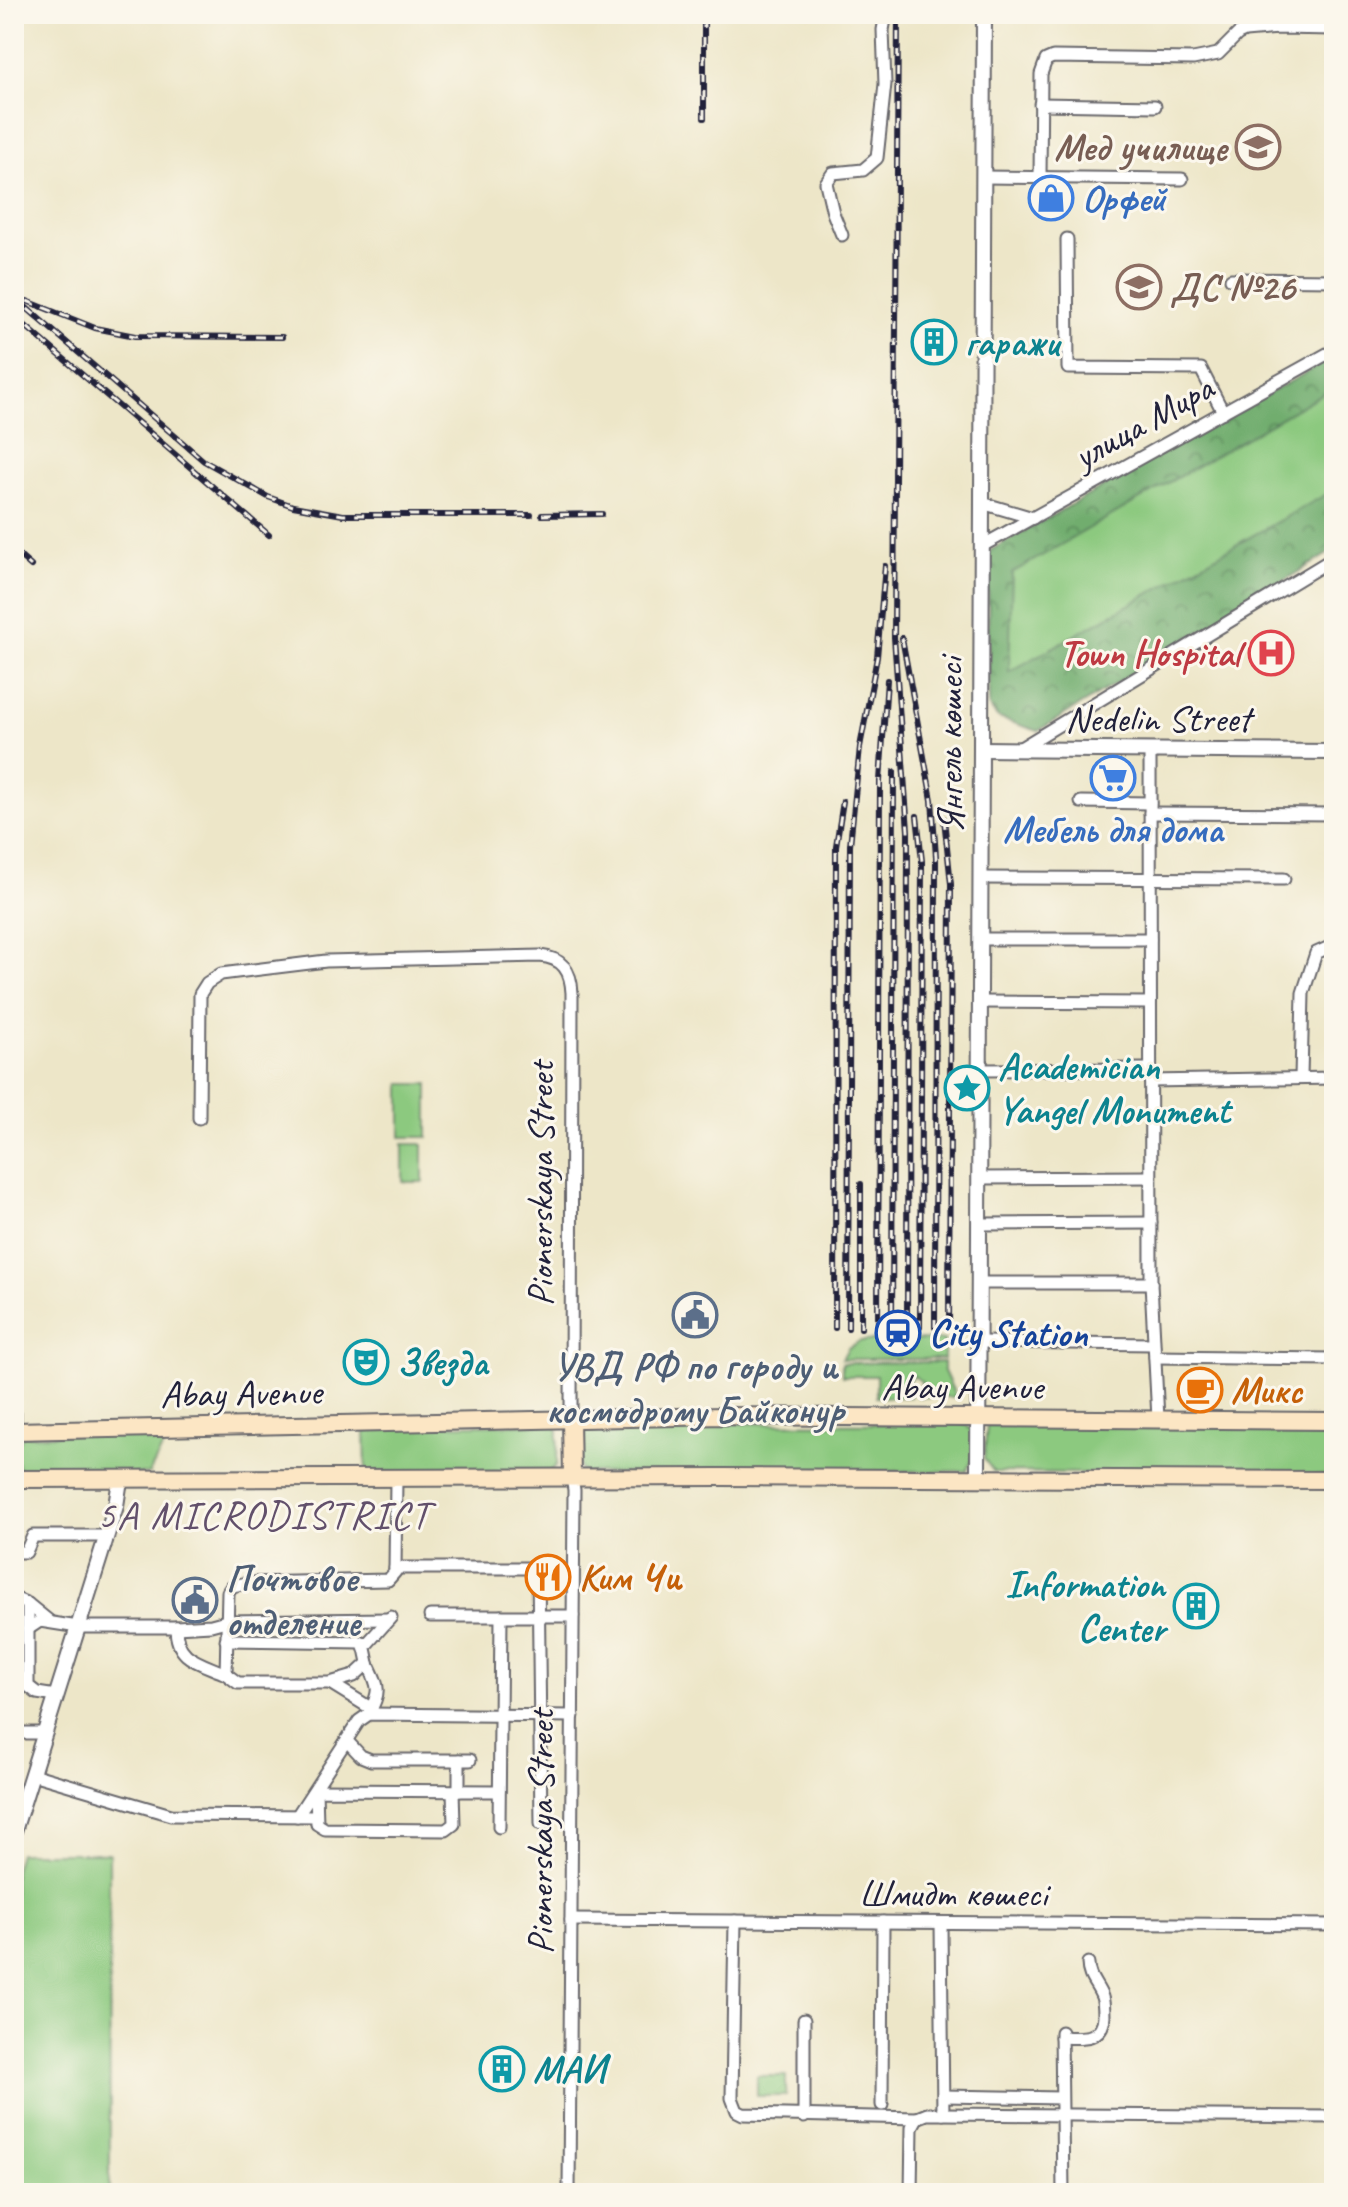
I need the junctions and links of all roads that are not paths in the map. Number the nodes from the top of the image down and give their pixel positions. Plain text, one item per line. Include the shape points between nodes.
1 (886, 14) edge
2 (984, 14) edge
3 (1334, 29) edge
4 (1040, 104) junction
5 (1155, 106) dead end
6 (984, 177) junction
7 (1040, 177) junction
8 (1182, 179) dead end
9 (842, 235) dead end
10 (1067, 239) dead end
11 (1231, 279) dead end
12 (1334, 280) edge
13 (1334, 350) edge
14 (1223, 412) junction
15 (982, 503) junction
16 (1033, 518) junction
17 (982, 546) junction
18 (1334, 558) edge
19 (981, 749) junction
20 (1019, 749) junction
21 (1150, 750) junction
22 (1334, 752) edge
23 (1081, 802) dead end
24 (1150, 808) junction
25 (1334, 814) edge
26 (981, 878) junction
27 (1150, 879) junction
28 (1284, 879) dead end
29 (981, 939) junction
30 (1150, 939) junction
31 (1334, 945) edge
32 (980, 1002) junction
33 (1150, 1003) junction
34 (980, 1070) junction
35 (1150, 1075) junction
36 (1301, 1078) junction
37 (1334, 1078) edge
38 (199, 1118) dead end
39 (1150, 1177) junction
40 (980, 1178) junction
41 (1151, 1223) junction
42 (980, 1224) junction
43 (979, 1283) junction
44 (1151, 1283) junction
45 (979, 1342) junction
46 (1154, 1350) junction
47 (1334, 1359) edge
48 (15, 1413) edge
49 (979, 1418) junction
50 (571, 1419) junction
51 (1158, 1419) junction
52 (1334, 1421) edge
53 (14, 1431) edge
54 (396, 1477) junction
55 (572, 1477) junction
56 (978, 1477) junction
57 (14, 1479) edge
58 (120, 1480) junction
59 (1334, 1480) edge
60 (107, 1536) junction
61 (14, 1552) edge
62 (395, 1568) junction
63 (14, 1598) edge
64 (28, 1604) junction
65 (430, 1616) dead end
66 (501, 1616) junction
67 (538, 1616) junction
68 (573, 1616) junction
69 (49, 1621) junction
70 (226, 1621) junction
71 (78, 1627) junction
72 (176, 1627) junction
73 (28, 1629) junction
74 (226, 1640) junction
75 (365, 1646) junction
76 (368, 1663) junction
77 (20, 1667) edge
78 (226, 1674) junction
79 (330, 1683) junction
80 (56, 1696) junction
81 (370, 1712) junction
82 (573, 1716) junction
83 (501, 1717) junction
84 (540, 1717) junction
85 (14, 1733) edge
86 (45, 1733) junction
87 (347, 1741) junction
88 (32, 1774) junction
89 (316, 1790) junction
90 (456, 1791) junction
91 (499, 1791) junction
92 (297, 1816) junction
93 (316, 1816) junction
94 (541, 1824) dead end
95 (499, 1827) dead end
96 (14, 1831) edge
97 (571, 1920) junction
98 (735, 1921) junction
99 (883, 1922) junction
100 (941, 1923) junction
101 (1334, 1925) edge
102 (1088, 1963) dead end
103 (804, 2020) dead end
104 (944, 2096) junction
105 (1061, 2098) junction
106 (882, 2105) dead end
107 (943, 2114) junction
108 (804, 2117) junction
109 (1061, 2117) junction
110 (1334, 2117) edge
111 (917, 2118) junction
112 (569, 2193) edge
113 (911, 2193) edge
114 (1063, 2193) edge

1 - 9 street via 877,158 863,170 833,173 826,183
2 - 6 street, Янгель көшесі
3 - 4 street via 1245,31 1218,54 1193,59 1053,57 1041,68
4 - 5 street
4 - 7 street
6 - 7 street
6 - 15 street, Янгель көшесі
7 - 8 street
10 - 14 street via 1068,368 1201,369
11 - 12 street
13 - 14 street, улица Мира
14 - 16 street, улица Мира
15 - 16 street
15 - 17 street, Янгель көшесі
16 - 17 street, улица Мира
17 - 19 street, Янгель көшесі
18 - 20 street
19 - 20 street, Nedelin Street
19 - 26 street, Янгель көшесі
20 - 21 street, Nedelin Street
21 - 22 street, Nedelin Street
21 - 24 street
23 - 24 street
24 - 25 street
24 - 27 street
26 - 27 street
26 - 29 street, Янгель көшесі
27 - 28 street
27 - 30 street
29 - 30 street
29 - 32 street, Янгель көшесі
30 - 33 street
31 - 36 street via 1316,953 1303,993
32 - 33 street
32 - 34 street, Янгель көшесі
33 - 35 street
34 - 35 street
34 - 40 street, Янгель көшесі
35 - 36 street
35 - 39 street
36 - 37 street
38 - 50 street, Pionerskaya Street via 200,994 221,974 326,961 540,956 558,960 572,981
39 - 40 street
39 - 41 street
40 - 42 street, Янгель көшесі
41 - 42 street
41 - 44 street
42 - 43 street, Янгель көшесі
43 - 44 street
43 - 45 street, Янгель көшесі
44 - 46 street
45 - 46 street
45 - 49 street, Янгель көшесі
46 - 47 street
46 - 51 street
48 - 53 street
49 - 50 main road, Abay Avenue
49 - 51 main road, Abay Avenue
49 - 56 street, Янгель көшесі
50 - 53 main road, Abay Avenue
50 - 55 main road, Pionerskaya Street
51 - 52 main road, Abay Avenue
54 - 55 main road
54 - 58 main road
54 - 62 street
55 - 56 main road
55 - 68 street, Pionerskaya Street
56 - 59 main road
57 - 58 main road
58 - 60 street
60 - 61 street via 33,1536 26,1552
60 - 71 street
62 - 67 street via 538,1568
62 - 70 street via 388,1580 240,1583 228,1592
63 - 64 street
64 - 69 street
64 - 73 street
65 - 66 street
66 - 67 street
66 - 83 street
67 - 68 street
67 - 84 street
68 - 82 street, Pionerskaya Street
69 - 71 street
69 - 73 street
70 - 72 street
70 - 74 street
70 - 75 street via 391,1616
71 - 72 street
71 - 80 street
72 - 78 street via 181,1652
73 - 77 street
74 - 75 street via 359,1641
74 - 78 street
75 - 76 street
76 - 79 street via 354,1676
76 - 81 street via 378,1684
77 - 80 street via 31,1690
78 - 79 street via 238,1683
79 - 81 street
80 - 86 street
81 - 83 street
81 - 87 street
82 - 84 street
82 - 97 street, Pionerskaya Street
83 - 84 street
83 - 91 street
84 - 94 street
85 - 86 street
86 - 88 street
87 - 89 street
87 - 90 street via 371,1760 464,1760
88 - 92 street via 171,1815
88 - 96 street
89 - 90 street
89 - 92 street
89 - 93 street
90 - 91 street
90 - 93 street via 454,1824 446,1830 325,1829
91 - 95 street
92 - 93 street
97 - 98 street, Шмидт көшесі
97 - 112 street, Pionerskaya Street
98 - 99 street, Шмидт көшесі
98 - 108 street via 733,2105 743,2114
99 - 100 street, Шмидт көшесі
99 - 106 street
100 - 101 street, Шмидт көшесі
100 - 104 street
102 - 105 street via 1104,2001 1103,2024 1092,2037 1061,2035
103 - 108 street
104 - 105 street
104 - 107 street
105 - 109 street
107 - 109 street
107 - 111 street
108 - 111 street
109 - 110 street
109 - 114 street
111 - 113 street via 912,2127

